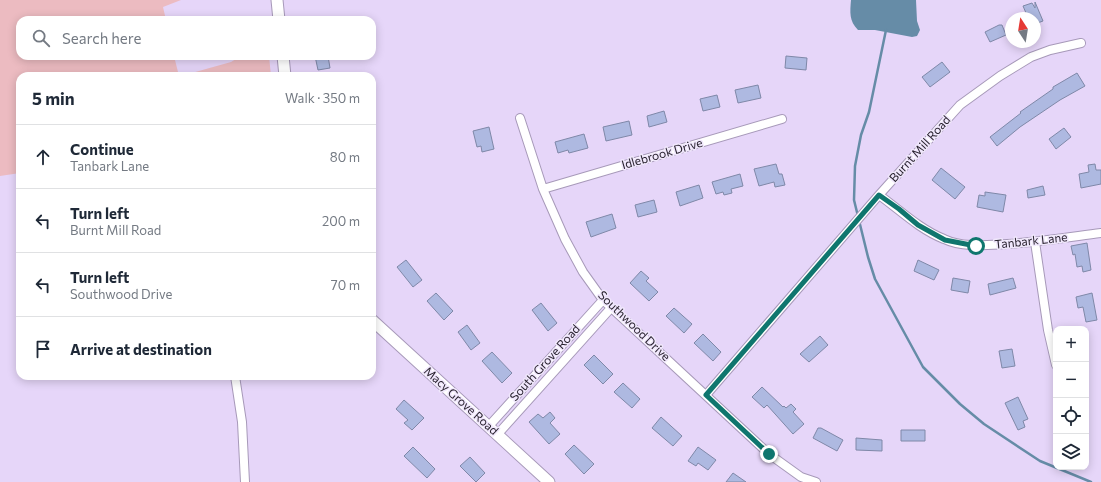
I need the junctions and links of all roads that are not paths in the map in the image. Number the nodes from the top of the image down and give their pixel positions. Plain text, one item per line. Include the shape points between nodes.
1 (277, 0) edge
2 (279, 16) edge
3 (1081, 43) dead end
4 (283, 60) edge
5 (285, 72) edge
6 (520, 118) dead end
7 (782, 119) dead end
8 (543, 189) junction
9 (879, 195) junction
10 (1101, 233) edge
11 (1036, 242) junction
12 (603, 300) junction
13 (612, 308) junction
14 (376, 324) edge
15 (1055, 362) edge
16 (235, 380) edge
17 (706, 395) junction
18 (488, 427) junction
19 (497, 434) junction
20 (245, 482) edge
21 (549, 482) edge
22 (816, 482) edge

1 - 2 main road
3 - 9 street, Burnt Mill Road via 1032,57 980,89 960,105
4 - 5 main road
6 - 8 street, Southwood Drive
7 - 8 street, Idlebrook Drive
8 - 12 street, Southwood Drive via 565,240
9 - 11 street, Tanbark Lane via 918,225 945,240 976,246
9 - 17 street, Burnt Mill Road
10 - 11 street, Tanbark Lane
11 - 15 street via 1048,330
12 - 13 street, Southwood Drive
12 - 18 street, South Grove Road
13 - 17 street, Southwood Drive
13 - 19 street, South Grove Road
14 - 18 main road, Macy Grove Road
16 - 20 street via 242,422
17 - 22 street, Southwood Drive via 769,454 801,477
18 - 19 main road, Macy Grove Road
19 - 21 main road, Macy Grove Road

